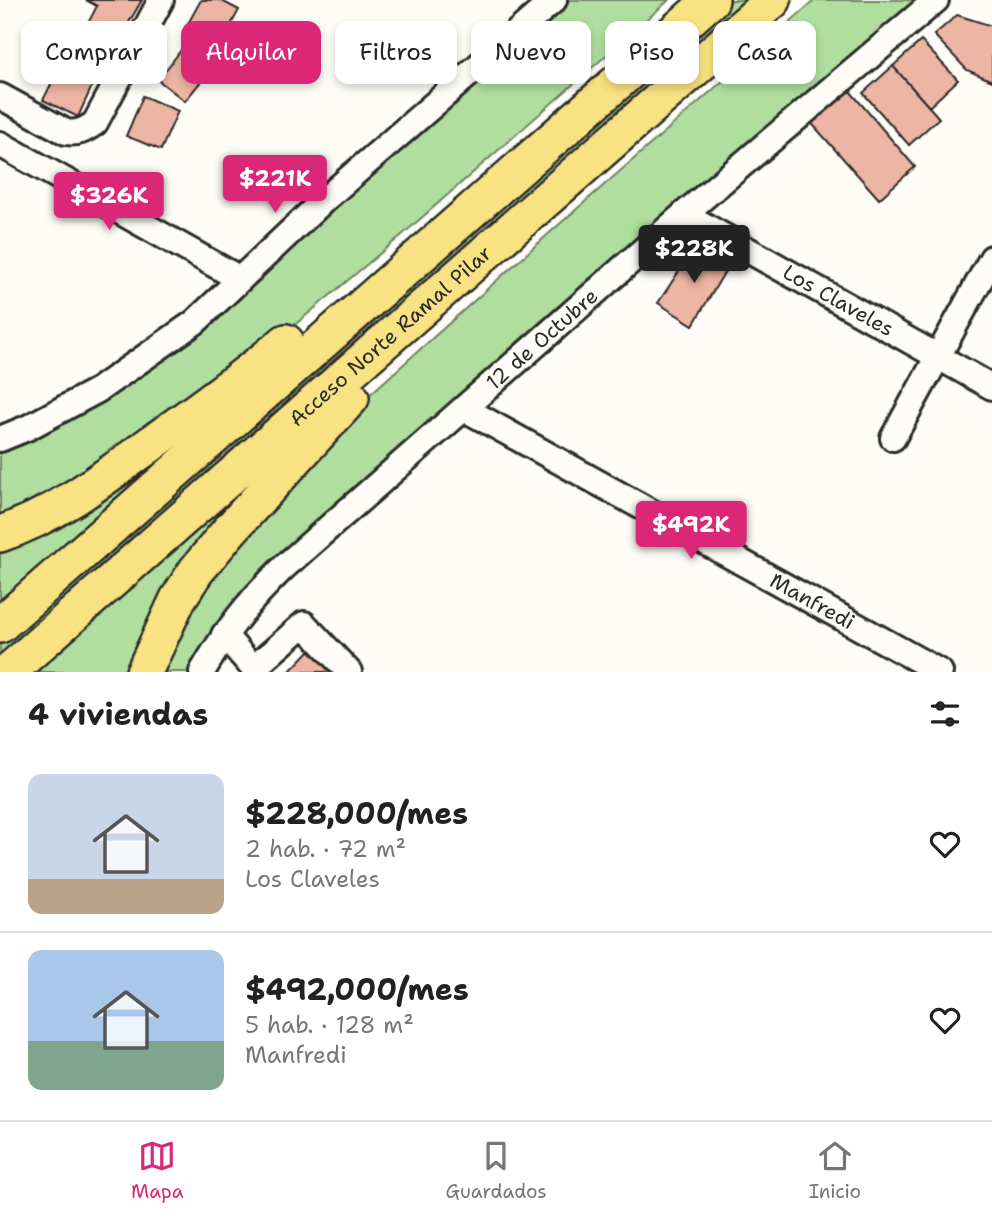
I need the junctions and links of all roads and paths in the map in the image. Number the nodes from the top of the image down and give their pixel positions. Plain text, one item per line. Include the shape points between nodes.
1 (161, 0) edge
2 (554, 0) edge
3 (708, 0) edge
4 (773, 0) edge
5 (790, 0) edge
6 (936, 0) edge
7 (705, 60) junction
8 (0, 96) edge
9 (0, 144) edge
10 (518, 168) junction
11 (684, 214) junction
12 (992, 258) edge
13 (468, 269) junction
14 (240, 279) junction
15 (938, 356) junction
16 (992, 387) edge
17 (465, 409) junction
18 (894, 438) dead end
19 (0, 439) edge
20 (0, 534) edge
21 (0, 625) edge
22 (221, 640) junction
23 (256, 670) edge
24 (8, 672) edge
25 (144, 672) edge
26 (202, 672) edge
27 (222, 672) edge
28 (349, 672) edge
29 (940, 672) edge

1 - 8 street via 87,129 66,132
2 - 14 street
3 - 10 highway, Acceso Norte Ramal Pilar
4 - 7 highway, Acceso Norte Ramal Pilar
5 - 7 highway
6 - 11 street, 12 de Octubre
7 - 13 highway, Acceso Norte Ramal Pilar
9 - 14 street
10 - 20 highway via 444,214 246,375 96,484 51,512
10 - 21 highway, Acceso Norte Ramal Pilar
11 - 15 street, Los Claveles
11 - 17 street, 12 de Octubre
12 - 15 street
13 - 24 highway, Acceso Norte Ramal Pilar
13 - 25 highway via 196,571
14 - 19 street via 195,322 136,365 65,409
15 - 16 street, Los Claveles
15 - 18 street
17 - 22 street, 12 de Octubre via 284,567 251,599
17 - 29 street, Manfredi
22 - 23 street
22 - 26 street, 12 de Octubre
22 - 27 street
23 - 28 street via 304,624

